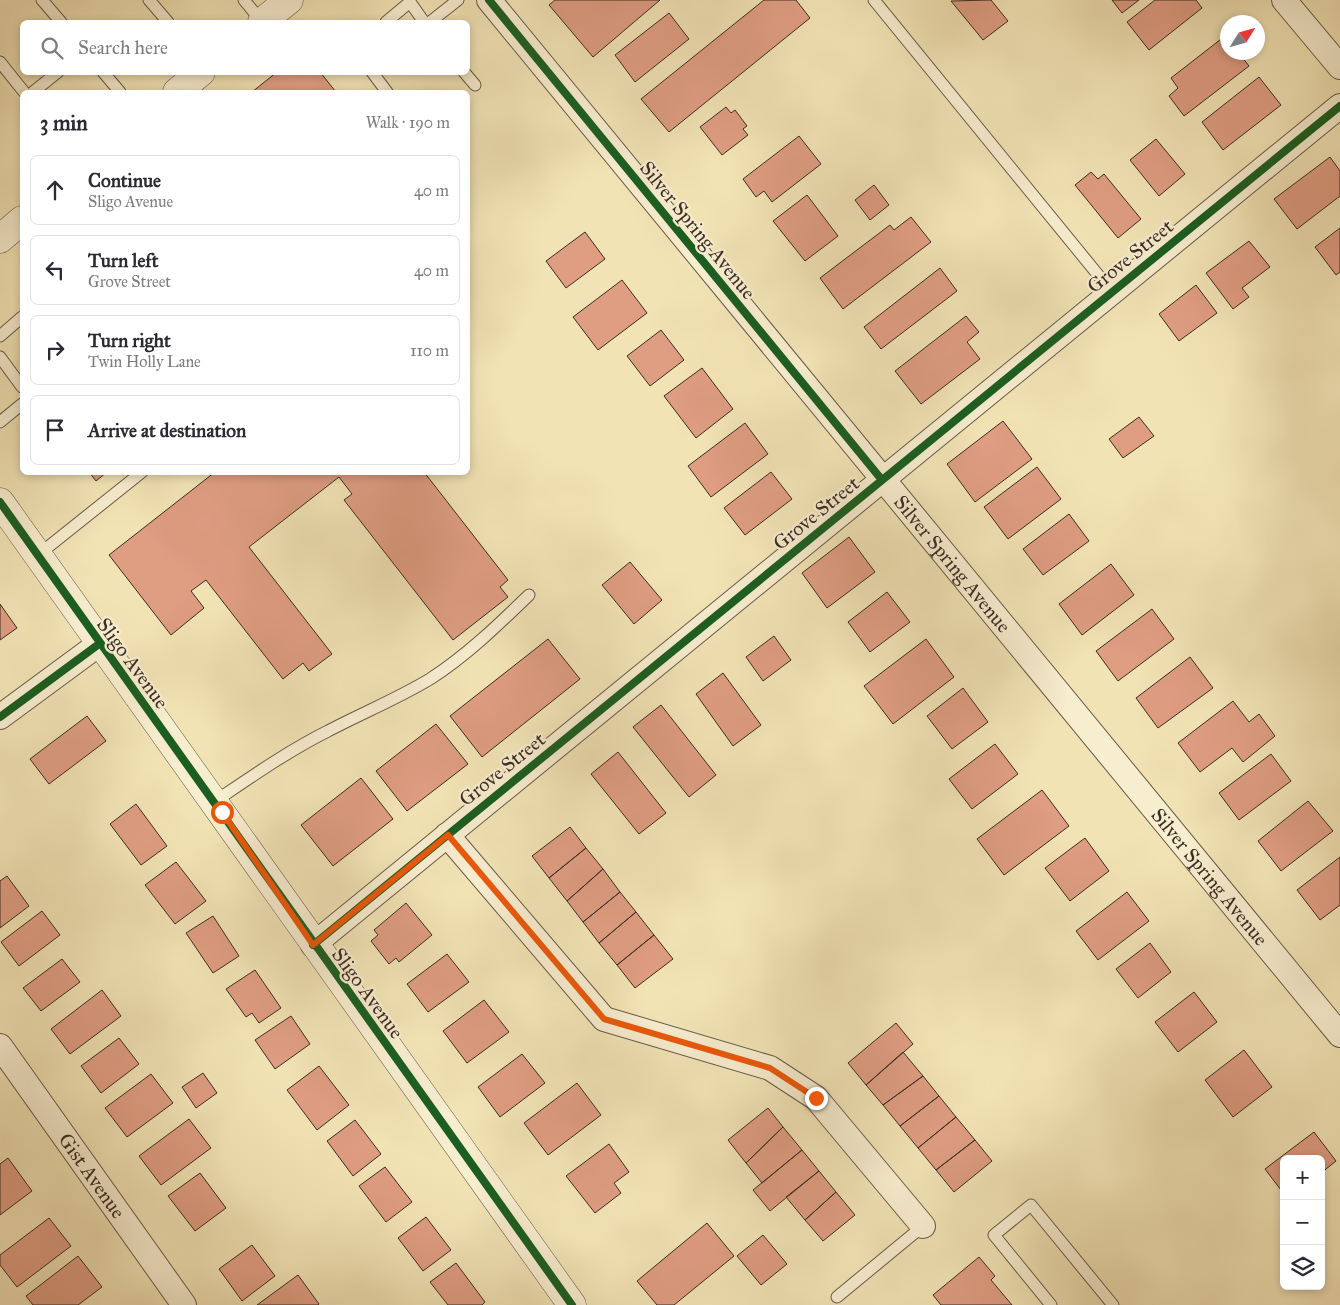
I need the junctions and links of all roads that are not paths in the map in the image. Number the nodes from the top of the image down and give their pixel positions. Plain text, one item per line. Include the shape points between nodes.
1 (42, 0) edge
2 (149, 0) edge
3 (244, 0) edge
4 (289, 0) edge
5 (458, 0) edge
6 (490, 0) edge
7 (1284, 0) edge
8 (881, 2) edge
9 (59, 20) edge
10 (166, 20) edge
11 (260, 20) edge
12 (264, 20) edge
13 (388, 20) edge
14 (423, 20) edge
15 (433, 20) edge
16 (0, 62) edge
17 (1340, 67) edge
18 (54, 75) edge
19 (106, 75) edge
20 (197, 75) edge
21 (374, 75) edge
22 (467, 75) edge
23 (475, 85) dead end
24 (22, 90) edge
25 (36, 90) edge
26 (118, 90) edge
27 (179, 90) edge
28 (386, 90) edge
29 (1340, 106) edge
30 (20, 222) edge
31 (0, 239) edge
32 (1112, 292) junction
33 (20, 319) edge
34 (0, 336) edge
35 (0, 357) edge
36 (20, 384) edge
37 (20, 406) edge
38 (0, 422) edge
39 (138, 475) edge
40 (882, 480) junction
41 (0, 502) edge
42 (38, 555) junction
43 (529, 596) dead end
44 (99, 644) junction
45 (0, 717) edge
46 (214, 802) junction
47 (448, 835) junction
48 (313, 945) junction
49 (1340, 1035) edge
50 (0, 1046) edge
51 (923, 1226) joint
52 (837, 1297) dead end
53 (184, 1305) edge
54 (572, 1305) edge
55 (1051, 1305) edge
56 (1113, 1305) edge

1 - 9 lane
2 - 10 lane
3 - 11 lane
4 - 12 street
5 - 15 lane
6 - 40 street, Silver Spring Avenue
7 - 17 street
8 - 32 lane
13 - 14 lane via 410,2
16 - 24 lane
18 - 25 lane
19 - 26 lane
20 - 27 street
21 - 28 lane
22 - 23 lane
29 - 32 street, Grove Street
30 - 31 street
32 - 40 street, Grove Street
33 - 34 lane
35 - 36 lane
37 - 38 lane
39 - 42 lane
40 - 47 street, Grove Street
40 - 49 street, Silver Spring Avenue
41 - 42 street, Sligo Avenue
42 - 44 street, Sligo Avenue
43 - 46 lane via 495,628 431,678 379,708 312,740
44 - 45 street
44 - 46 street, Sligo Avenue
46 - 48 street, Sligo Avenue
47 - 48 street, Grove Street
47 - 51 street via 604,1019 770,1068 816,1098
48 - 54 street, Sligo Avenue
50 - 53 street, Gist Avenue
51 - 52 lane
55 - 56 lane via 994,1235 1031,1205

